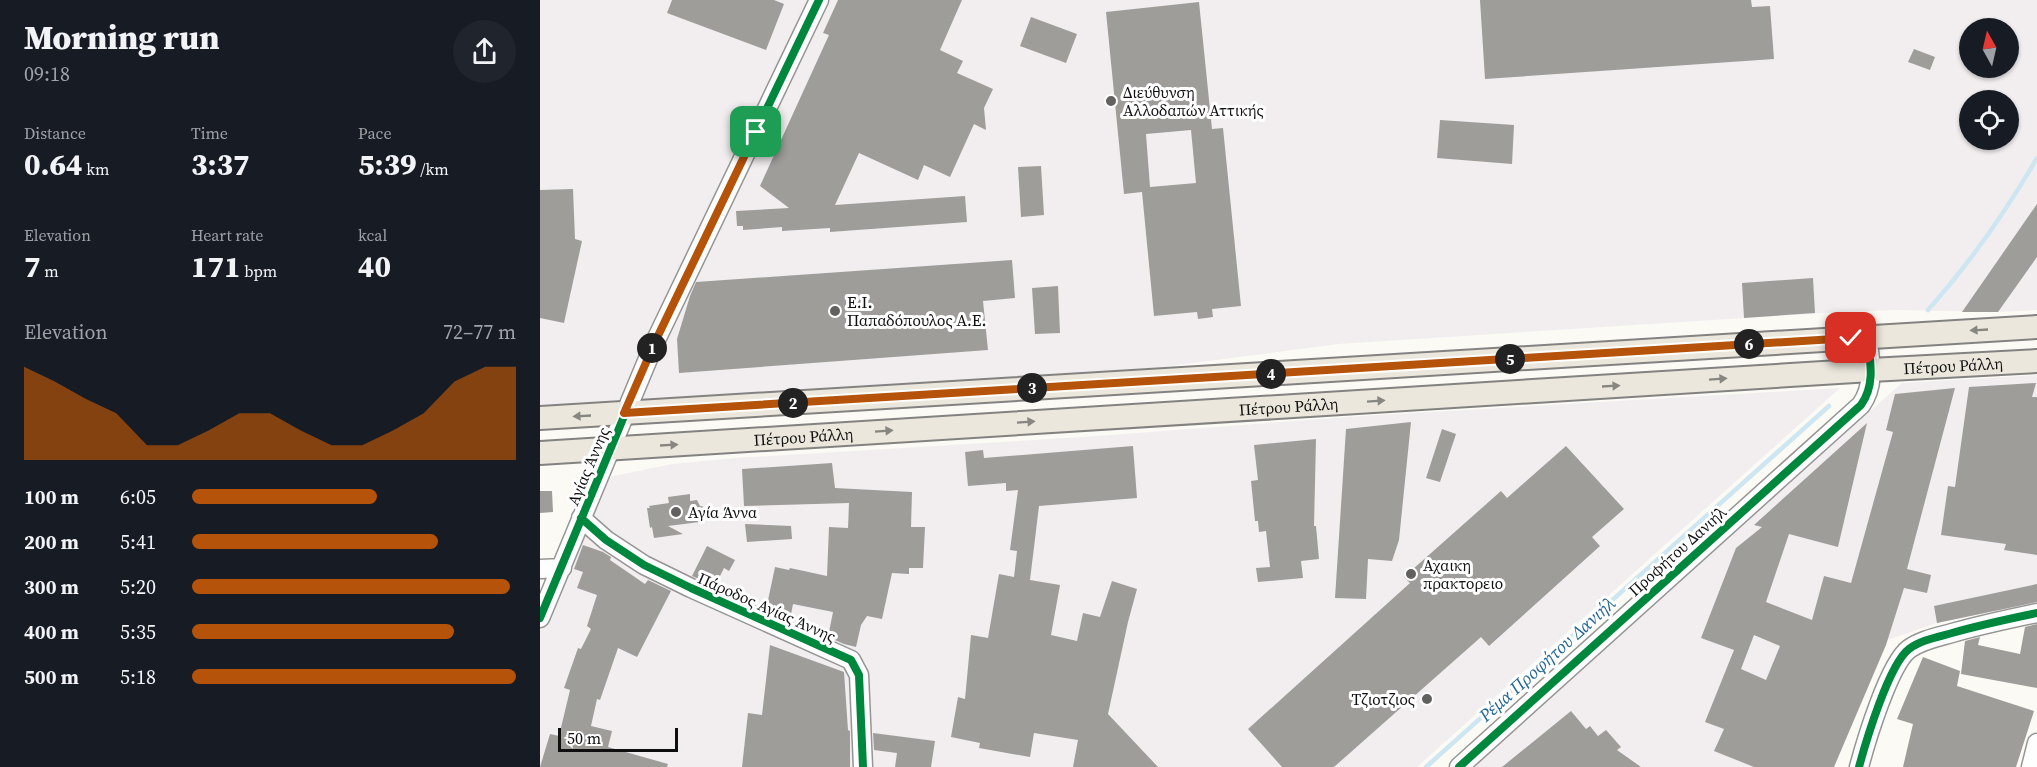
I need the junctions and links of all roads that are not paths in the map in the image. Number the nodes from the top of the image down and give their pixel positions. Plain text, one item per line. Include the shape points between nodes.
1 (819, 0) edge
2 (2037, 327) edge
3 (1867, 336) junction
4 (2037, 361) edge
5 (1871, 370) junction
6 (624, 413) junction
7 (540, 418) edge
8 (610, 448) junction
9 (540, 453) edge
10 (581, 518) junction
11 (562, 568) junction
12 (540, 569) edge
13 (2037, 613) edge
14 (540, 618) edge
15 (864, 767) edge
16 (1460, 767) edge
17 (1859, 767) edge

1 - 6 street, Αγίας Άννης
2 -> 3 main road, Πέτρου Ράλλη
3 - 5 street, Προφήτου Δανιήλ
3 - 6 main road, Πέτρου Ράλλη
4 - 5 main road, Πέτρου Ράλλη
8 -> 5 main road, Πέτρου Ράλλη
5 - 16 street, Προφήτου Δανιήλ via 1871,386 1861,405
6 -> 7 main road, Πέτρου Ράλλη
6 - 8 street, Αγίας Άννης
8 - 9 main road, Πέτρου Ράλλη
8 - 10 street, Αγίας Άννης
10 - 11 street, Αγίας Άννης
10 - 15 street, Πάροδος Αγίας Άννης via 644,565 851,660 859,675
11 - 12 street
11 - 14 street, Αγίας Άννης
13 - 17 street via 1930,639 1910,649 1901,657 1887,684

